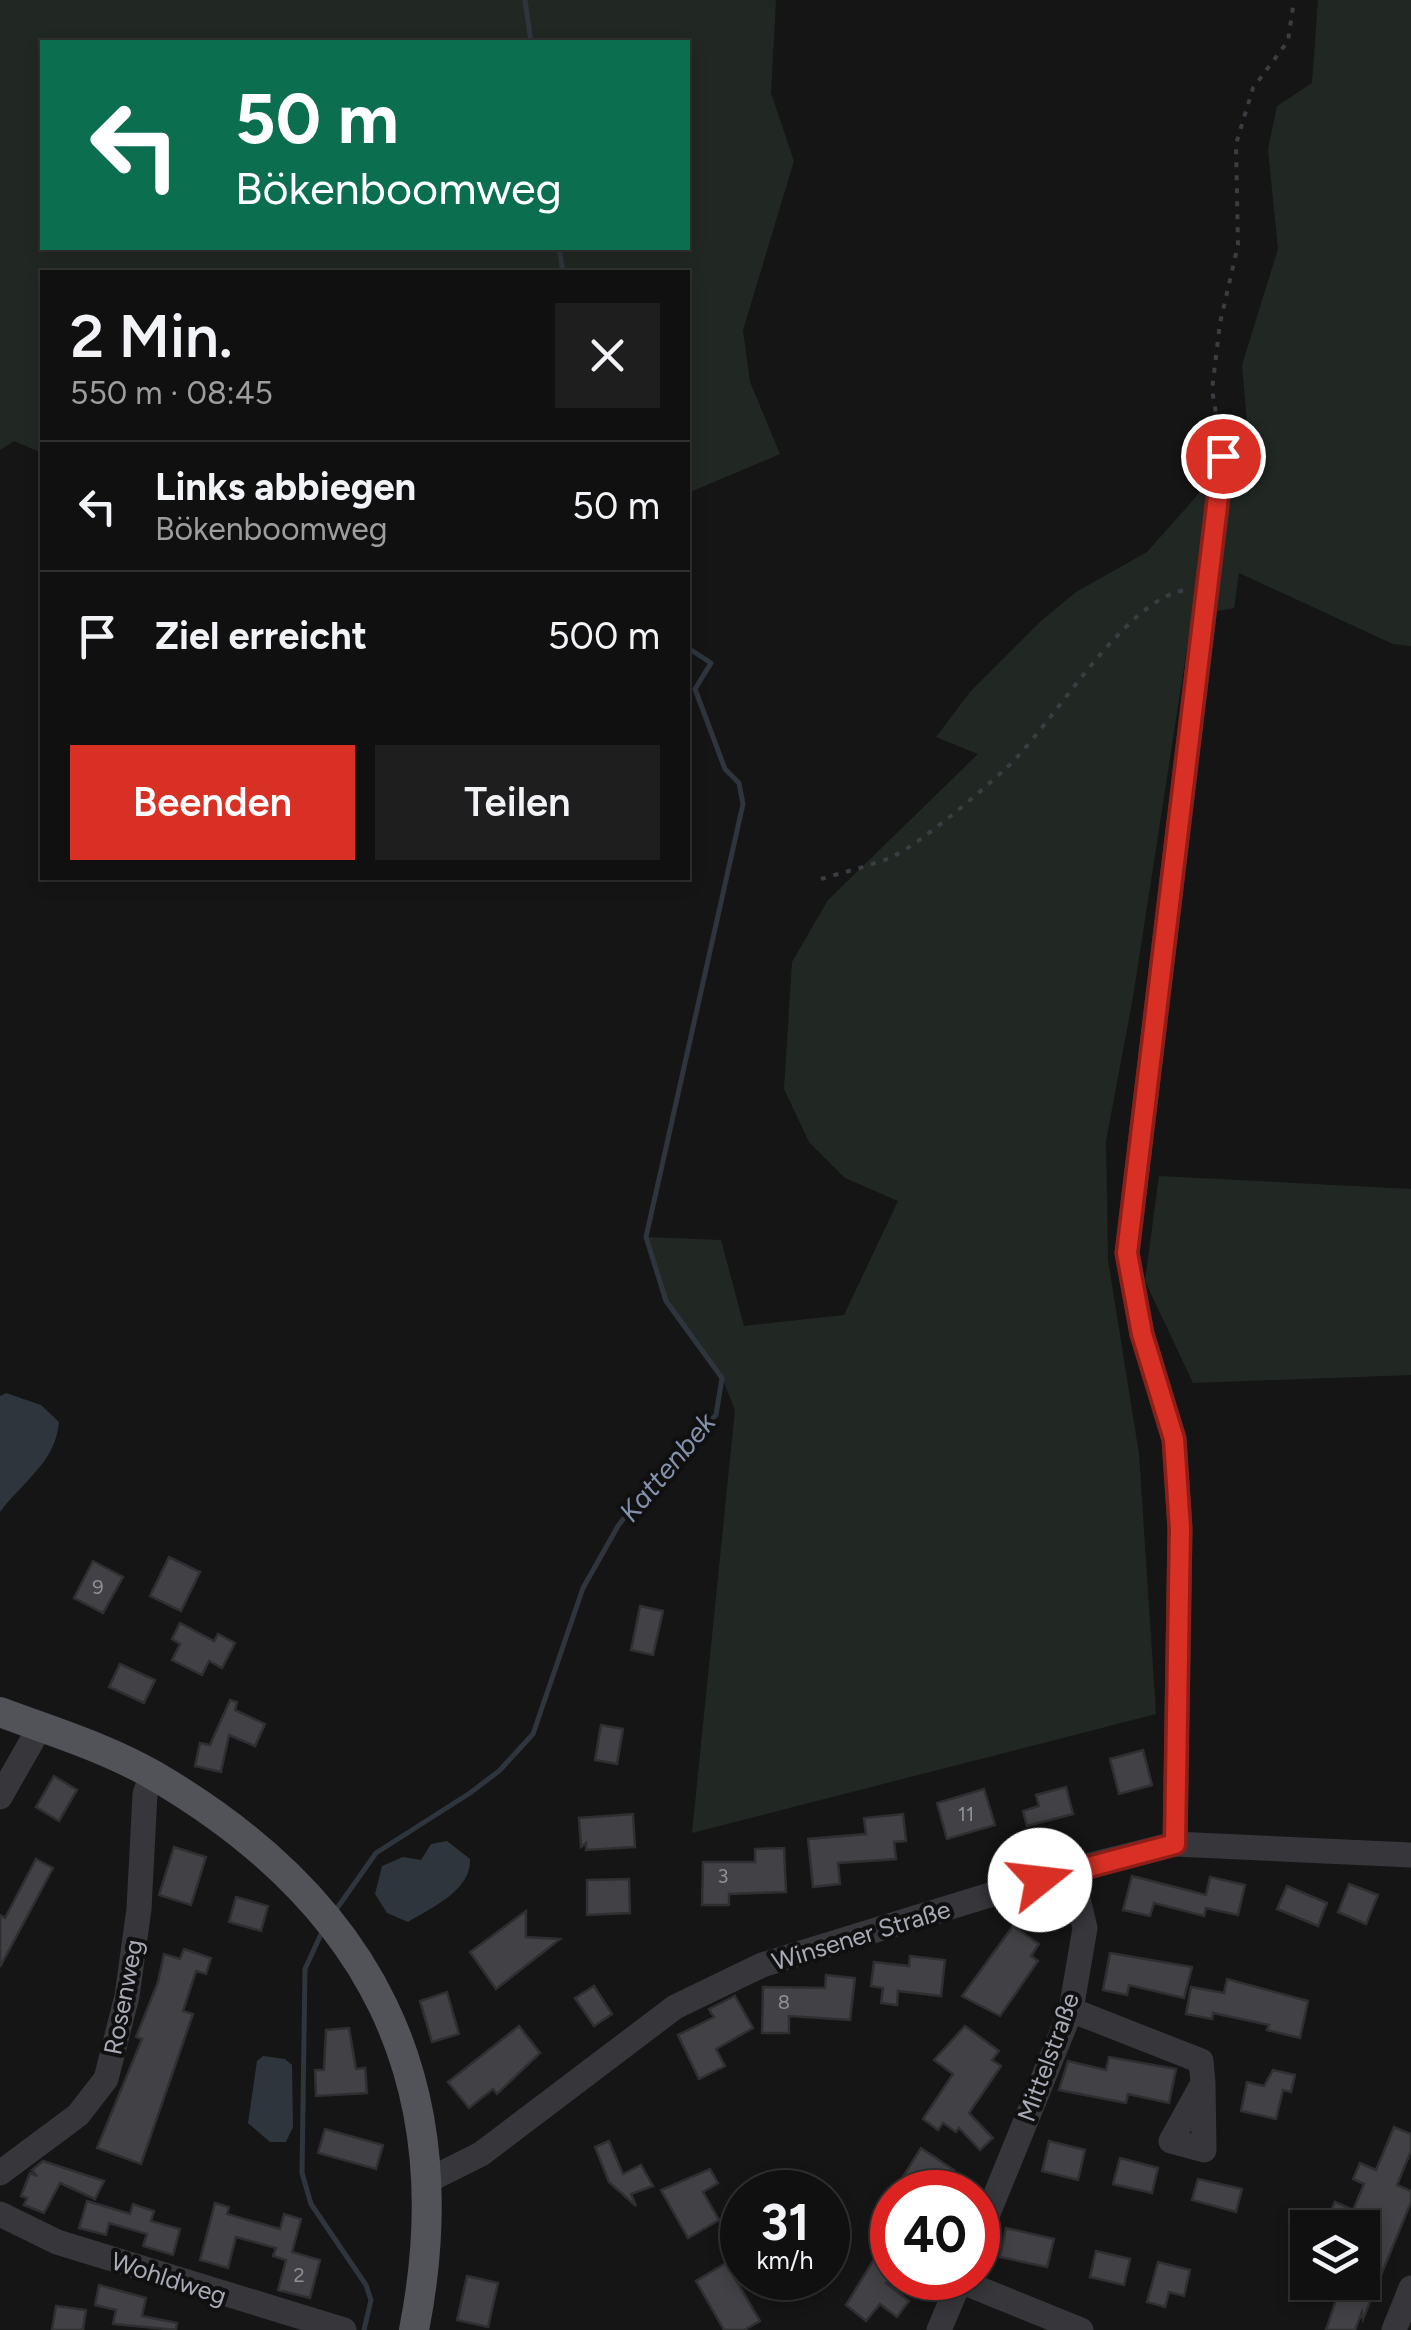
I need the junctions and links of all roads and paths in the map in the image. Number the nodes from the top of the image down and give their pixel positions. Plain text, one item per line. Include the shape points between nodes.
1 (1294, 0) edge
2 (1223, 456) joint
3 (1210, 587) junction
4 (820, 879) dead end
5 (0, 1712) edge
6 (40, 1727) junction
7 (152, 1774) junction
8 (0, 1797) edge
9 (1175, 1844) junction
10 (1411, 1855) edge
11 (1071, 1870) junction
12 (1071, 2010) junction
13 (1203, 2083) dead end
14 (0, 2173) edge
15 (428, 2182) junction
16 (1000, 2184) edge
17 (0, 2214) edge
18 (1411, 2288) edge
19 (1000, 2295) edge
20 (952, 2300) edge
21 (344, 2330) edge
22 (414, 2330) edge
23 (938, 2330) edge
24 (1082, 2330) edge
25 (1394, 2330) edge

1 - 2 path via 1288,41 1253,88 1236,144 1238,245 1212,390
2 - 3 street
3 - 4 path via 1178,592 1131,623 1092,660 1043,732 895,855
3 - 9 street via 1127,1253 1142,1334 1174,1439 1180,1528
5 - 6 main road
6 - 7 main road
6 - 8 street
7 - 14 street, Rosenweg via 127,1996 106,2079 78,2115
7 - 15 main road via 291,1875 344,1937 394,2023 417,2093
9 - 10 street, Winsener Straße
9 - 11 street, Winsener Straße
11 - 12 street, Mittelstraße via 1085,1928
11 - 15 street, Winsener Straße via 762,1965 675,2007 481,2154
12 - 13 street via 1202,2062
12 - 16 street, Mittelstraße
15 - 22 main road via 426,2272
17 - 21 street, Wohldweg via 57,2242
18 - 25 street
19 - 24 street
20 - 23 street

